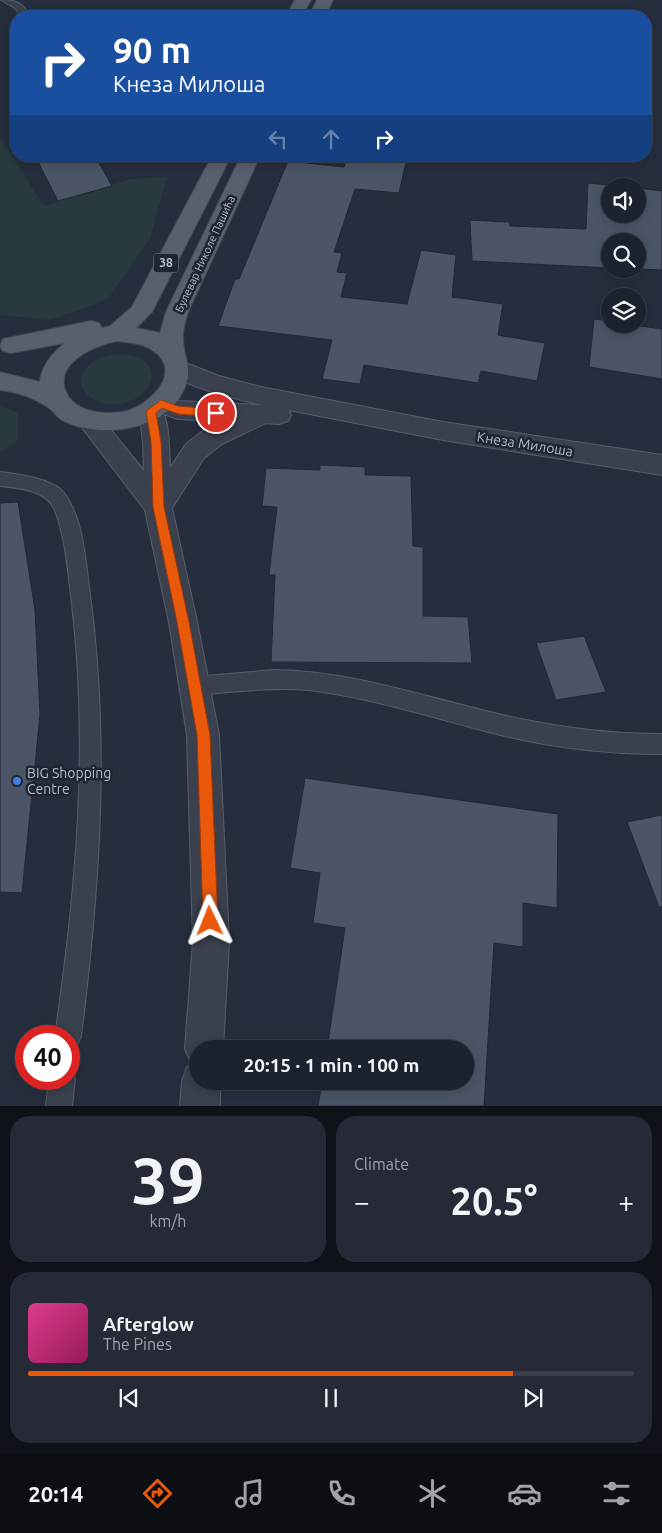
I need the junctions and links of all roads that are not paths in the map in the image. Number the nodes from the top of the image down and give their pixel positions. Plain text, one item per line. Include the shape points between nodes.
1 (6, 0) edge
2 (22, 10) edge
3 (219, 162) edge
4 (247, 162) edge
5 (158, 280) junction
6 (117, 333) junction
7 (84, 342) junction
8 (6, 344) edge
9 (176, 361) junction
10 (0, 381) edge
11 (58, 402) junction
12 (156, 408) junction
13 (263, 414) junction
14 (89, 421) junction
15 (388, 422) junction
16 (662, 465) edge
17 (0, 479) edge
18 (158, 507) junction
19 (194, 686) junction
20 (662, 744) edge
21 (70, 1025) edge
22 (205, 1040) edge
23 (61, 1090) edge
24 (201, 1090) edge
25 (59, 1106) edge
26 (200, 1106) edge

1 - 2 lane
3 - 5 main road, 38
4 - 9 main road, Булевар Николе Пашића / 38 via 174,322 171,336
5 - 6 main road, 38 via 141,312
5 - 8 main road via 97,327 49,339
6 - 7 main road, 38
6 - 9 main road, 38 via 134,334 164,344
7 - 8 main road, 38 via 38,346
7 - 11 main road, 38 via 69,351 52,376 52,390
9 - 12 main road, 38 via 177,380 171,393
9 - 15 street, Кнеза Милоша via 196,378 225,388
10 - 11 main road via 30,387
11 - 14 main road via 71,414
12 - 13 street, Кнеза Милоша
12 - 14 main road via 131,419
12 - 18 street
13 - 15 street, Кнеза Милоша
13 - 18 street via 212,437 195,451
14 - 18 street
15 - 16 street, Кнеза Милоша
17 - 21 lane via 41,488 55,495 63,507 74,553 84,627 90,685 88,840
18 - 19 street
19 - 20 lane via 267,680 321,683 576,741 628,746
19 - 22 street via 203,735 211,931
23 - 25 lane
24 - 26 street

